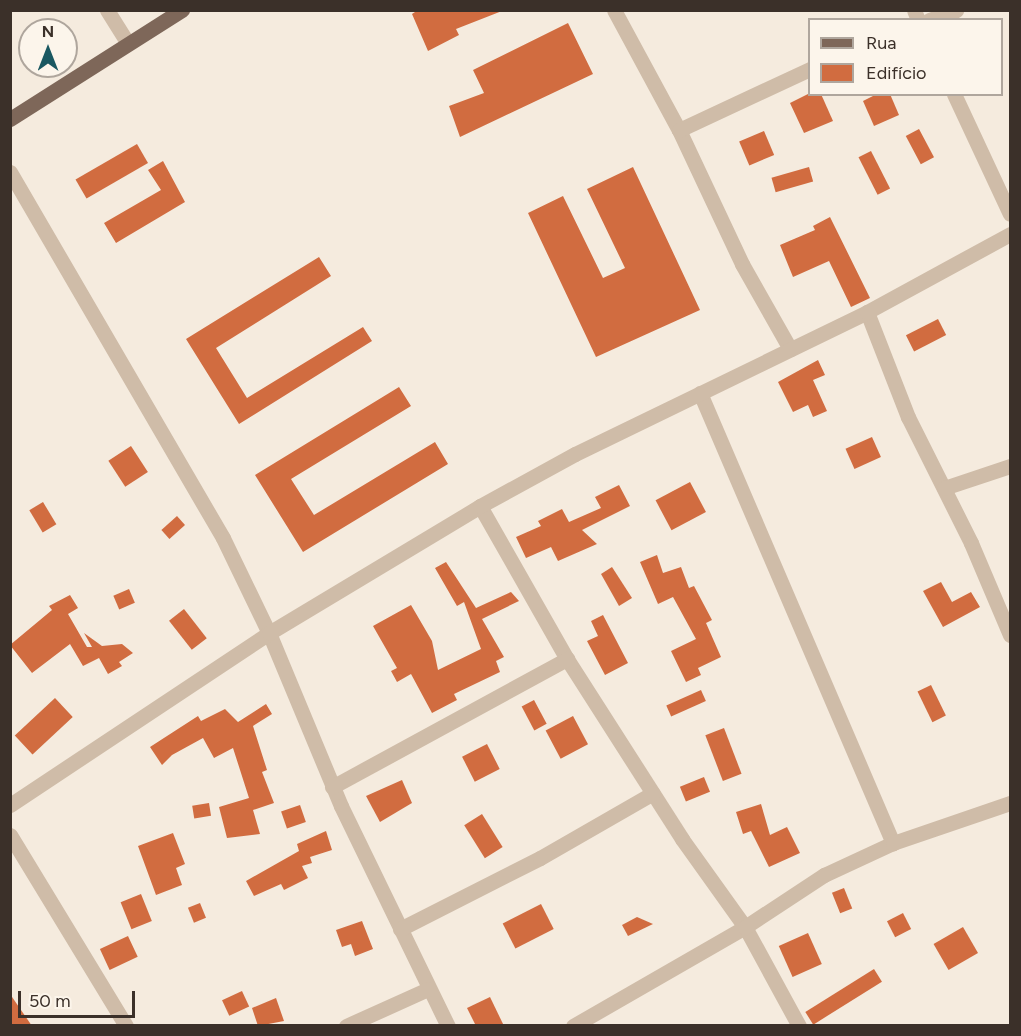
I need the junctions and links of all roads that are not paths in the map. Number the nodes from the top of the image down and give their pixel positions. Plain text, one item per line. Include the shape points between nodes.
1 (107, 10) edge
2 (182, 10) edge
3 (614, 10) edge
4 (956, 10) edge
5 (934, 18) edge
6 (128, 43) junction
7 (808, 70) edge
8 (955, 96) edge
9 (10, 119) edge
10 (679, 130) junction
11 (10, 172) edge
12 (1011, 214) edge
13 (1011, 234) edge
14 (867, 312) junction
15 (790, 349) junction
16 (700, 393) junction
17 (1011, 466) edge
18 (944, 488) junction
19 (480, 506) junction
20 (269, 633) junction
21 (1011, 635) edge
22 (567, 659) junction
23 (332, 786) junction
24 (653, 793) junction
25 (1011, 803) edge
26 (10, 805) edge
27 (10, 835) edge
28 (893, 843) junction
29 (745, 927) junction
30 (400, 929) junction
31 (428, 989) junction
32 (126, 1026) edge
33 (346, 1026) edge
34 (448, 1026) edge
35 (573, 1026) edge
36 (799, 1026) edge

1 - 6 street
2 - 6 main road
3 - 10 street
4 - 5 street
6 - 9 main road
7 - 10 street
8 - 12 street
10 - 15 street via 742,264
11 - 20 street via 223,538
13 - 14 street
14 - 15 street
14 - 18 street via 899,397
15 - 16 street
16 - 19 street
16 - 28 street
17 - 18 street
18 - 21 street
19 - 20 street
19 - 22 street
20 - 23 street
20 - 26 street
22 - 23 street
22 - 24 street
23 - 30 street
24 - 29 street
24 - 30 street via 540,858
25 - 28 street
27 - 32 street
28 - 29 street via 824,875
29 - 35 street
29 - 36 street
30 - 31 street
31 - 33 street
31 - 34 street

